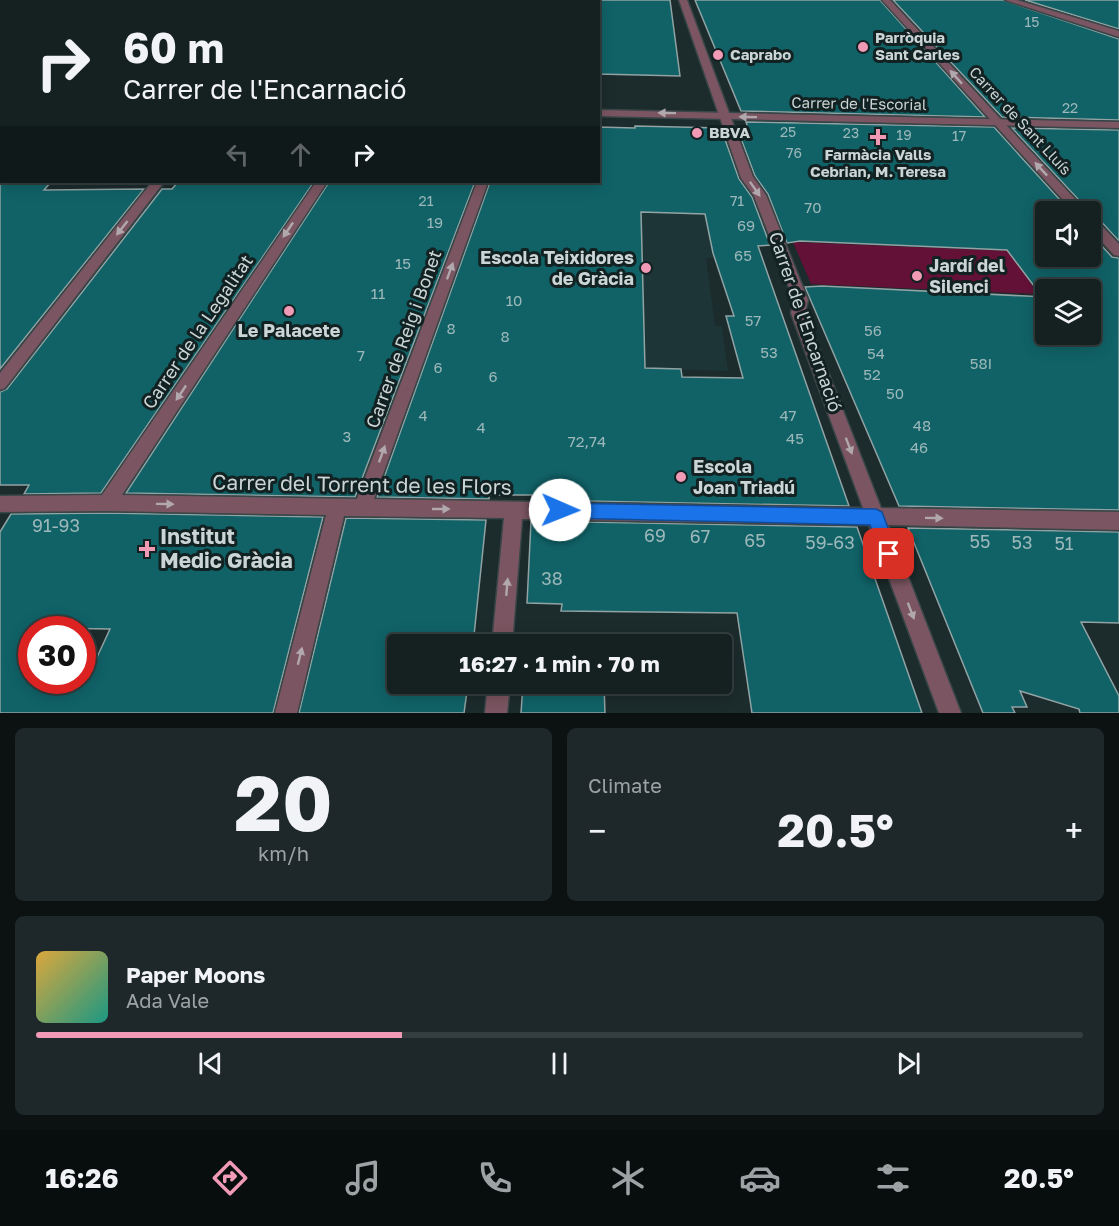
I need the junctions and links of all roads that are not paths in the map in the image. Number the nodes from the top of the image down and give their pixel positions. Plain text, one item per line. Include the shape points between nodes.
1 (683, 0) edge
2 (886, 0) edge
3 (1009, 0) edge
4 (1119, 34) edge
5 (600, 112) edge
6 (726, 116) junction
7 (995, 121) junction
8 (1119, 125) edge
9 (157, 183) edge
10 (320, 183) edge
11 (483, 183) edge
12 (1071, 201) edge
13 (1101, 233) edge
14 (1119, 252) edge
15 (0, 384) edge
16 (107, 503) junction
17 (0, 504) edge
18 (337, 508) junction
19 (362, 509) junction
20 (514, 509) junction
21 (876, 517) junction
22 (1119, 520) edge
23 (503, 634) edge
24 (498, 694) edge
25 (286, 713) edge
26 (496, 713) edge
27 (950, 713) edge

1 - 6 street, Carrer de l'Encarnació
7 -> 2 street, Carrer de Sant Lluís
3 - 4 street
6 -> 5 street, Carrer de l'Escorial
7 -> 6 street, Carrer de l'Escorial
6 -> 21 street, Carrer de l'Encarnació via 747,178 760,195 801,300 798,313
7 - 8 street, Carrer de l'Escorial
12 -> 7 street, Carrer de Sant Lluís
9 -> 15 street
10 -> 16 street, Carrer de la Legalitat
19 -> 11 street, Carrer de Reig i Bonet
13 - 14 street
16 - 17 street, Carrer del Torrent de les Flors
16 -> 18 street, Carrer del Torrent de les Flors
18 - 19 street, Carrer del Torrent de les Flors
25 -> 18 street
19 -> 20 street, Carrer del Torrent de les Flors
20 - 21 street, Carrer del Torrent de les Flors
23 -> 20 street
21 -> 22 street, Carrer del Torrent de les Flors
21 -> 27 street, Carrer de l'Encarnació
24 - 26 street

